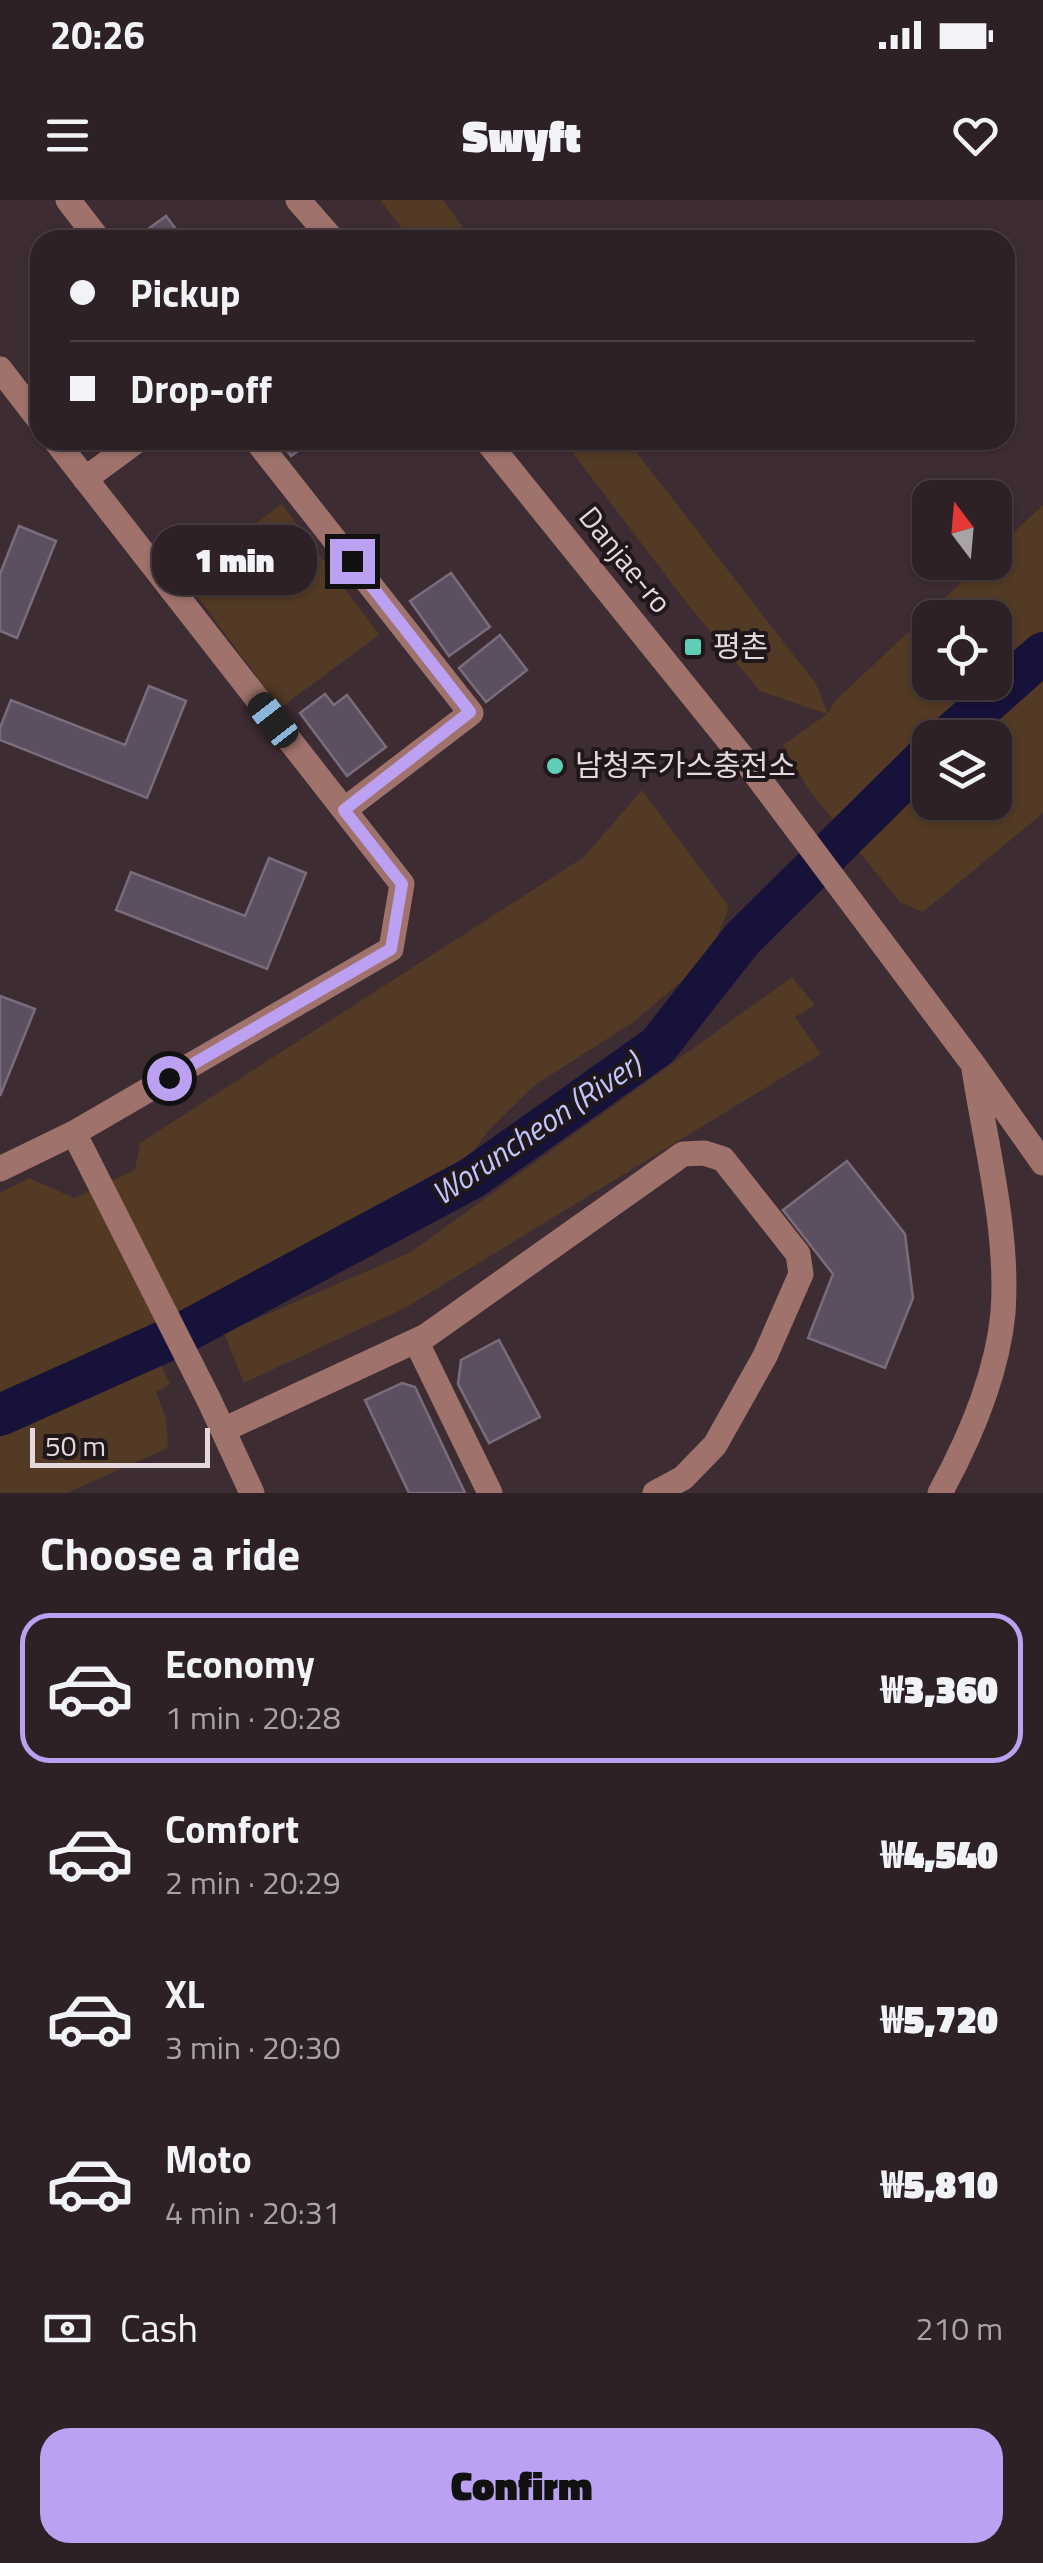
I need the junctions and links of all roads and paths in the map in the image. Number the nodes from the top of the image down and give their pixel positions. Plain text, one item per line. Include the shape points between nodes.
1 (68, 200) edge
2 (298, 200) edge
3 (91, 230) edge
4 (325, 230) edge
5 (0, 370) edge
6 (30, 408) edge
7 (63, 450) edge
8 (124, 450) edge
9 (264, 450) edge
10 (494, 450) edge
11 (85, 479) junction
12 (344, 810) junction
13 (973, 1064) junction
14 (74, 1133) junction
15 (1043, 1136) edge
16 (1043, 1163) edge
17 (0, 1169) edge
18 (416, 1341) junction
19 (223, 1430) junction
20 (252, 1493) edge
21 (490, 1493) edge
22 (655, 1493) edge
23 (940, 1493) edge

1 - 3 street
2 - 4 street
5 - 6 street
7 - 11 street
8 - 11 street
9 - 12 street via 470,712
10 - 13 street, Danjae-ro via 751,768
11 - 12 street
12 - 14 street via 402,884 391,949
13 - 15 street
13 - 16 street
13 - 23 street via 1002,1252 1002,1315 983,1397
14 - 17 street
14 - 19 street
18 - 19 street
18 - 21 street
18 - 22 street via 683,1154 722,1159 798,1254 801,1274 715,1446 683,1478
19 - 20 street

